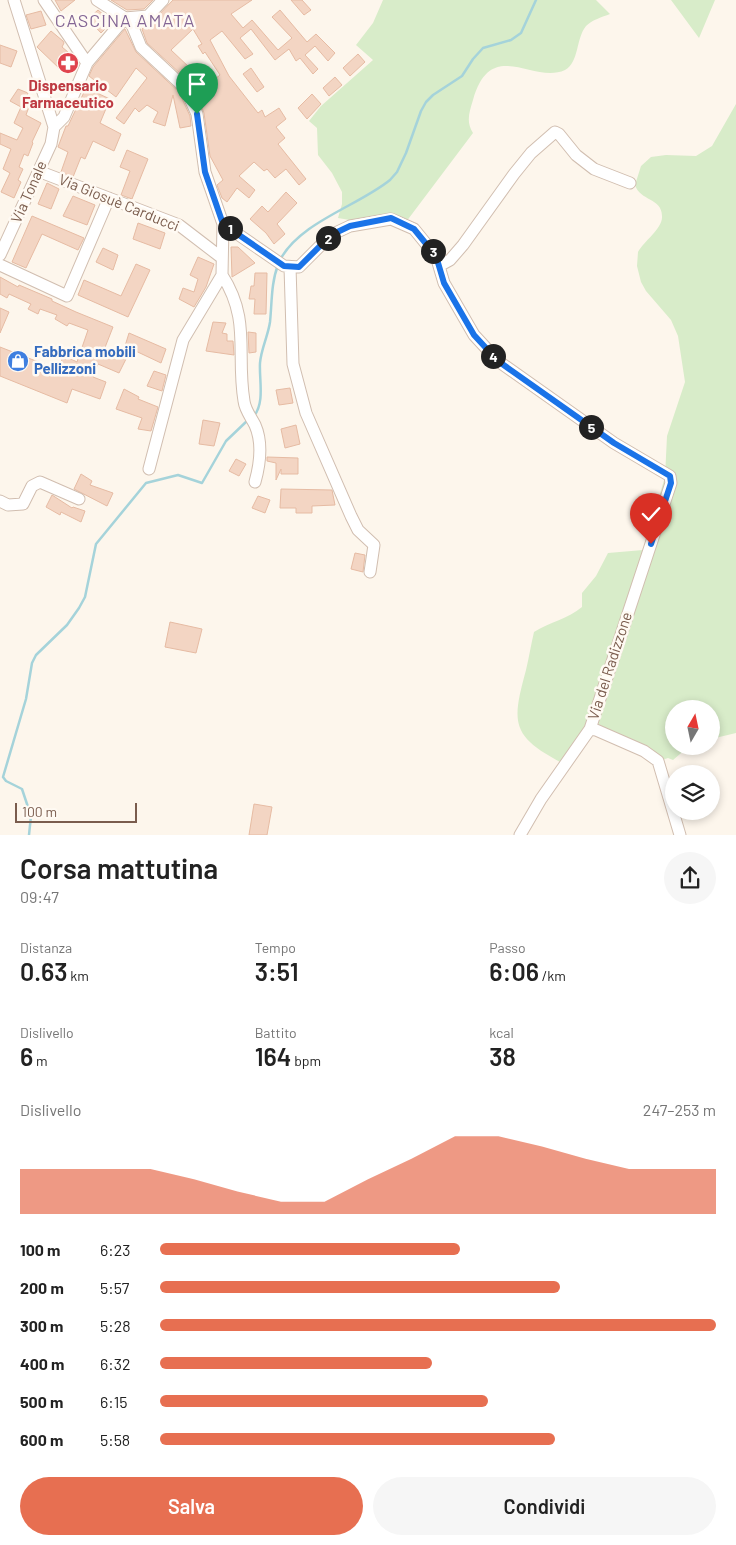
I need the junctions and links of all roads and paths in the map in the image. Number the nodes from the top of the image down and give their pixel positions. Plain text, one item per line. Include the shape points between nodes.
1 (14, 0) edge
2 (44, 0) edge
3 (97, 0) edge
4 (163, 0) edge
5 (125, 18) junction
6 (87, 63) junction
7 (54, 127) junction
8 (38, 171) junction
9 (630, 183) dead end
10 (109, 198) junction
11 (223, 224) junction
12 (0, 255) edge
13 (222, 258) junction
14 (283, 264) junction
15 (0, 265) edge
16 (439, 266) junction
17 (222, 274) junction
18 (149, 469) dead end
19 (256, 482) dead end
20 (79, 499) dead end
21 (0, 501) edge
22 (370, 572) dead end
23 (590, 729) junction
24 (520, 835) edge
25 (680, 835) edge

1 - 7 street
2 - 6 street
3 - 5 street
4 - 5 street via 148,16
5 - 6 street
5 - 11 street via 132,25 141,47 185,88 197,114 205,172
6 - 7 street via 64,117
7 - 8 street, Via Tonale via 51,144
8 - 10 street, Via Giosuè Carducci
8 - 12 street, Via Tonale
9 - 16 street via 594,169 555,132 514,174 463,245 450,260
10 - 13 street, Via Giosuè Carducci via 179,225
10 - 15 street via 67,296
11 - 13 street
11 - 14 street
13 - 17 street
14 - 16 street via 299,267 331,235 350,226 391,218 414,229 436,256
14 - 22 street via 293,364 306,413 358,530 374,546
16 - 23 street, Via del Radizzone via 444,283 474,335 498,361 614,443 670,476 671,483
17 - 18 street via 183,340
17 - 19 street via 231,289 241,320 244,404 260,443
20 - 21 street via 40,482 32,486 22,504 8,505
23 - 24 street, Via del Radizzone
23 - 25 street via 644,751 658,762

